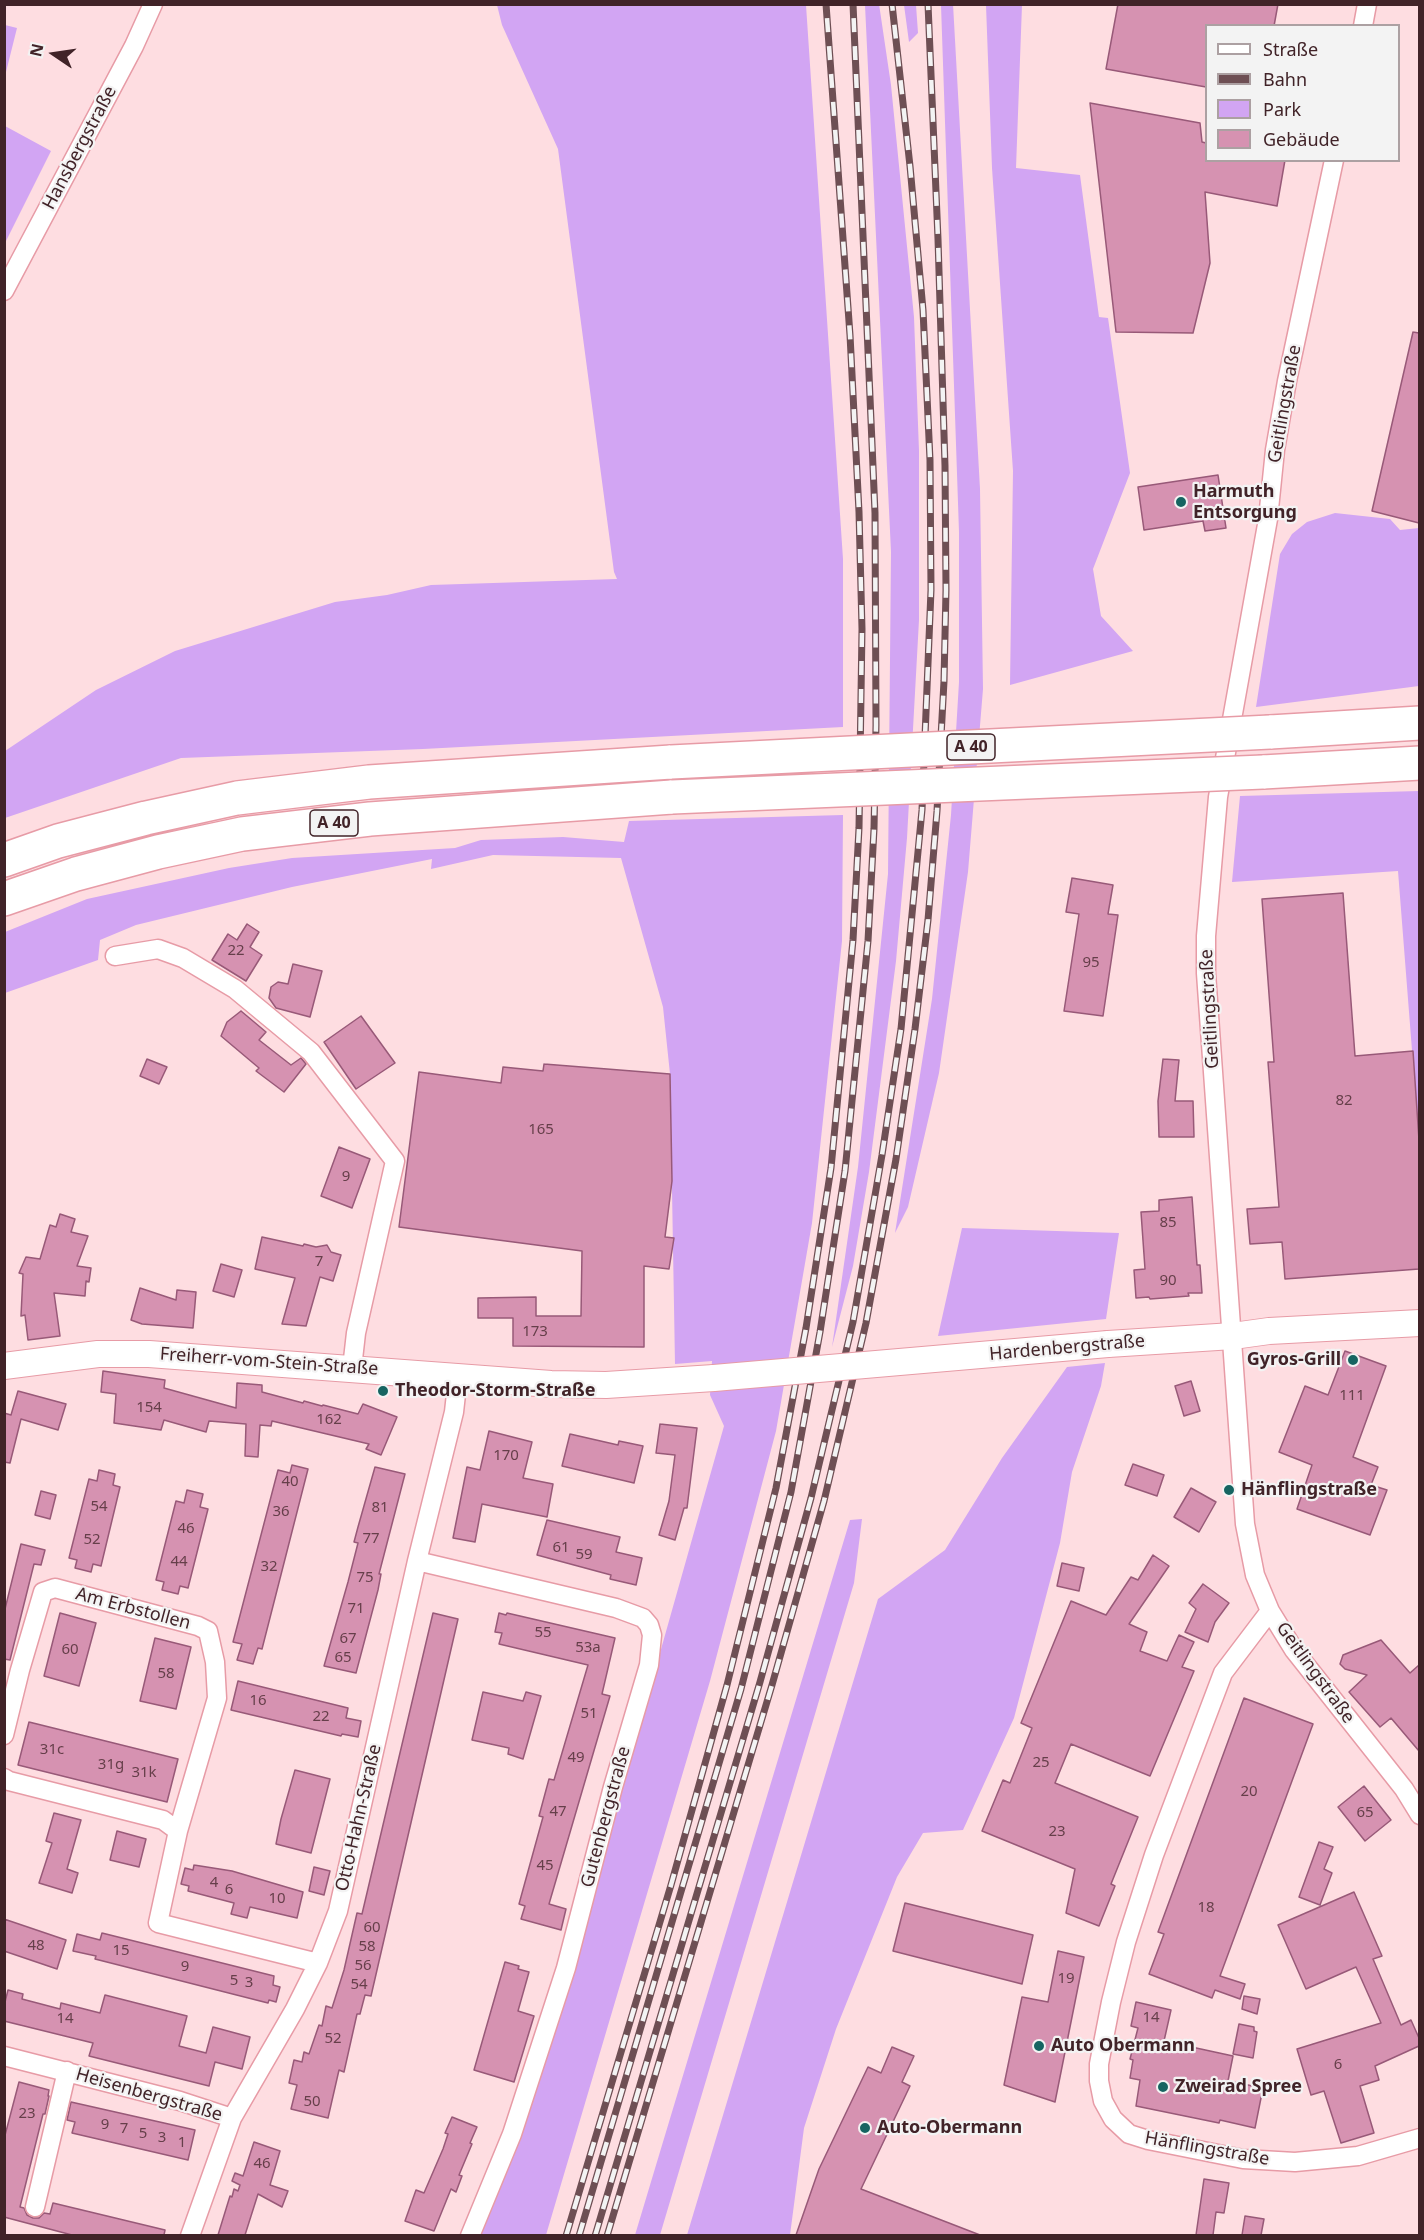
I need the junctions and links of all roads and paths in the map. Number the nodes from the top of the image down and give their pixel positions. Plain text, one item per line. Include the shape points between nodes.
1 (153, 4) edge
2 (1367, 4) edge
3 (1363, 24) edge
4 (1334, 162) edge
5 (4, 291) edge
6 (1419, 723) edge
7 (1419, 763) edge
8 (4, 860) edge
9 (4, 899) edge
10 (115, 956) dead end
11 (1419, 1323) edge
12 (1233, 1336) junction
13 (4, 1366) edge
14 (352, 1368) junction
15 (458, 1376) junction
16 (714, 1378) joint
17 (417, 1561) junction
18 (1270, 1611) junction
19 (12, 1668) edge
20 (4, 1735) edge
21 (4, 1778) edge
22 (1419, 1815) edge
23 (178, 1831) junction
24 (318, 1964) junction
25 (4, 2056) edge
26 (67, 2072) junction
27 (232, 2118) junction
28 (1419, 2138) edge
29 (34, 2207) dead end
30 (190, 2235) edge
31 (470, 2235) edge

1 - 5 street, Hansbergstraße via 129,57
2 - 3 street
4 - 12 street, Geitlingstraße via 1277,438 1268,519 1218,797 1212,854 1206,973
6 - 8 highway, A 40, bridge via 671,762 369,782 237,798 69,838
7 - 9 highway, A 40, bridge via 672,797 370,819 242,834 158,852
10 - 14 street via 158,949 183,957 235,989 311,1052 395,1161 356,1333
11 - 12 street, Hardenbergstraße
12 - 16 street, Hardenbergstraße, bridge
12 - 18 street, Geitlingstraße via 1245,1524 1255,1575
13 - 14 street, Freiherr-vom-Stein-Straße via 98,1354 149,1354
14 - 15 street, Freiherr-vom-Stein-Straße
15 - 16 street, Freiherr-vom-Stein-Straße via 606,1385
15 - 17 street, Otto-Hahn-Straße via 454,1412
17 - 24 street, Otto-Hahn-Straße via 338,1911
17 - 31 street, Gutenbergstraße via 616,1608 643,1618 652,1635 649,1665 566,1968 512,2134
18 - 22 street, Geitlingstraße via 1294,1650 1404,1789
18 - 28 street, Hänflingstraße via 1223,1673 1154,1855 1111,2002 1099,2064 1103,2101 1113,2119 1130,2134 1243,2159 1295,2162 1358,2156
19 - 20 street, Am Erbstollen
19 - 23 street, Am Erbstollen via 43,1592 54,1587 208,1631 217,1698
21 - 23 street via 163,1820
23 - 24 street, Am Erbstollen via 158,1923
24 - 27 street, Otto-Hahn-Straße
25 - 26 street, Heisenbergstraße
26 - 27 street, Heisenbergstraße
26 - 29 street, Heisenbergstraße
27 - 30 street, Otto-Hahn-Straße

